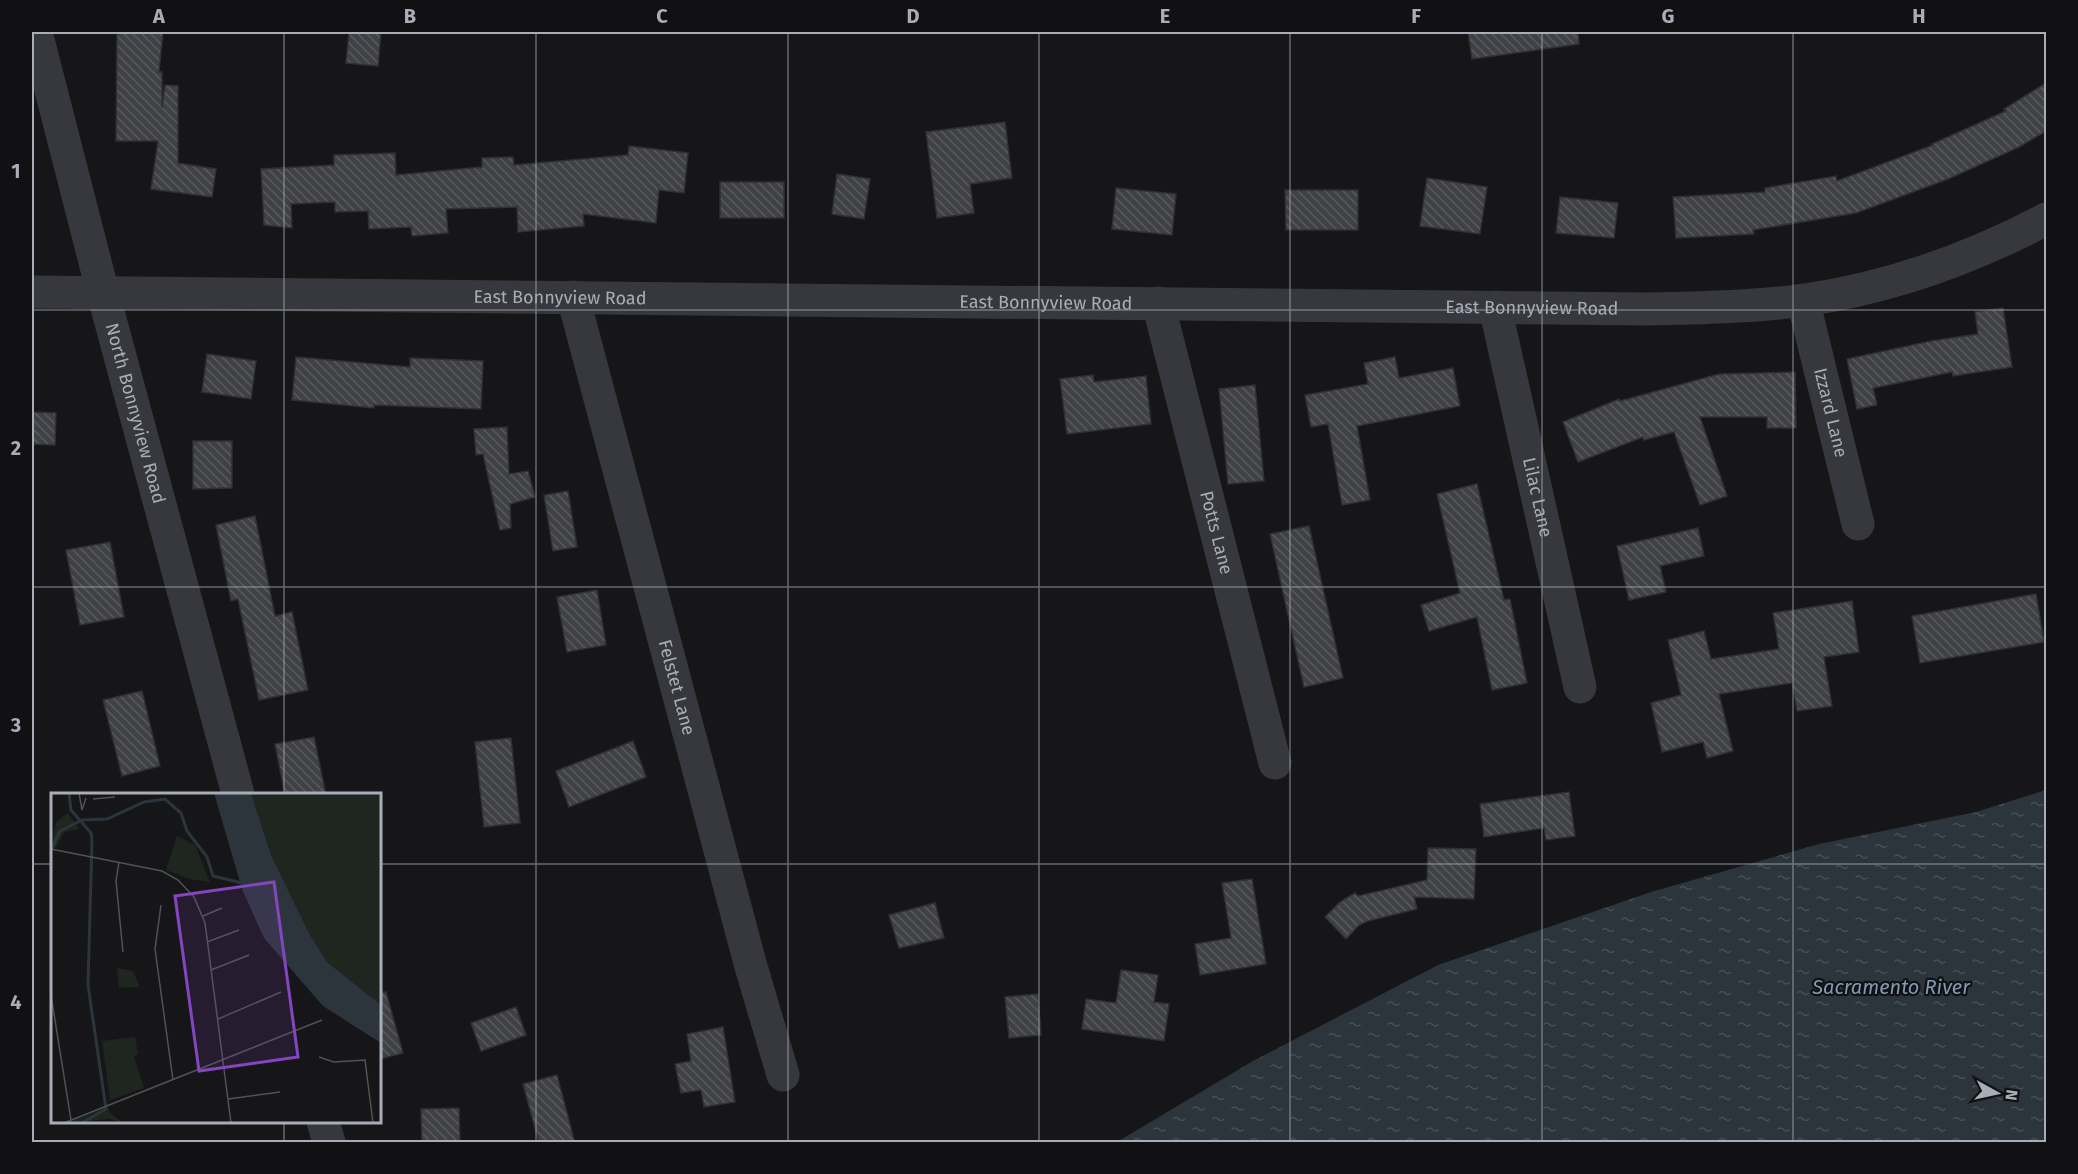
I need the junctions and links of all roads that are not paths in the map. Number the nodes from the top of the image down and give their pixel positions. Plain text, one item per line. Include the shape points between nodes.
1 (36, 32) edge
2 (2046, 219) edge
3 (32, 292) edge
4 (103, 293) junction
5 (573, 297) junction
6 (1803, 300) junction
7 (1158, 303) junction
8 (1495, 307) junction
9 (1858, 524) dead end
10 (1581, 687) dead end
11 (1275, 763) dead end
12 (237, 793) edge
13 (783, 1075) dead end
14 (323, 1123) edge
15 (329, 1143) edge

1 - 4 street, North Bonnyview Road
2 - 6 street, East Bonnyview Road via 1920,272 1862,289
3 - 4 street, East Bonnyview Road
4 - 5 street, East Bonnyview Road
4 - 12 street, North Bonnyview Road
5 - 7 street, East Bonnyview Road
5 - 13 street, Felstet Lane
6 - 8 street, East Bonnyview Road via 1645,309
6 - 9 street, Izzard Lane
7 - 8 street, East Bonnyview Road
7 - 11 street, Potts Lane
8 - 10 street, Lilac Lane
14 - 15 street

